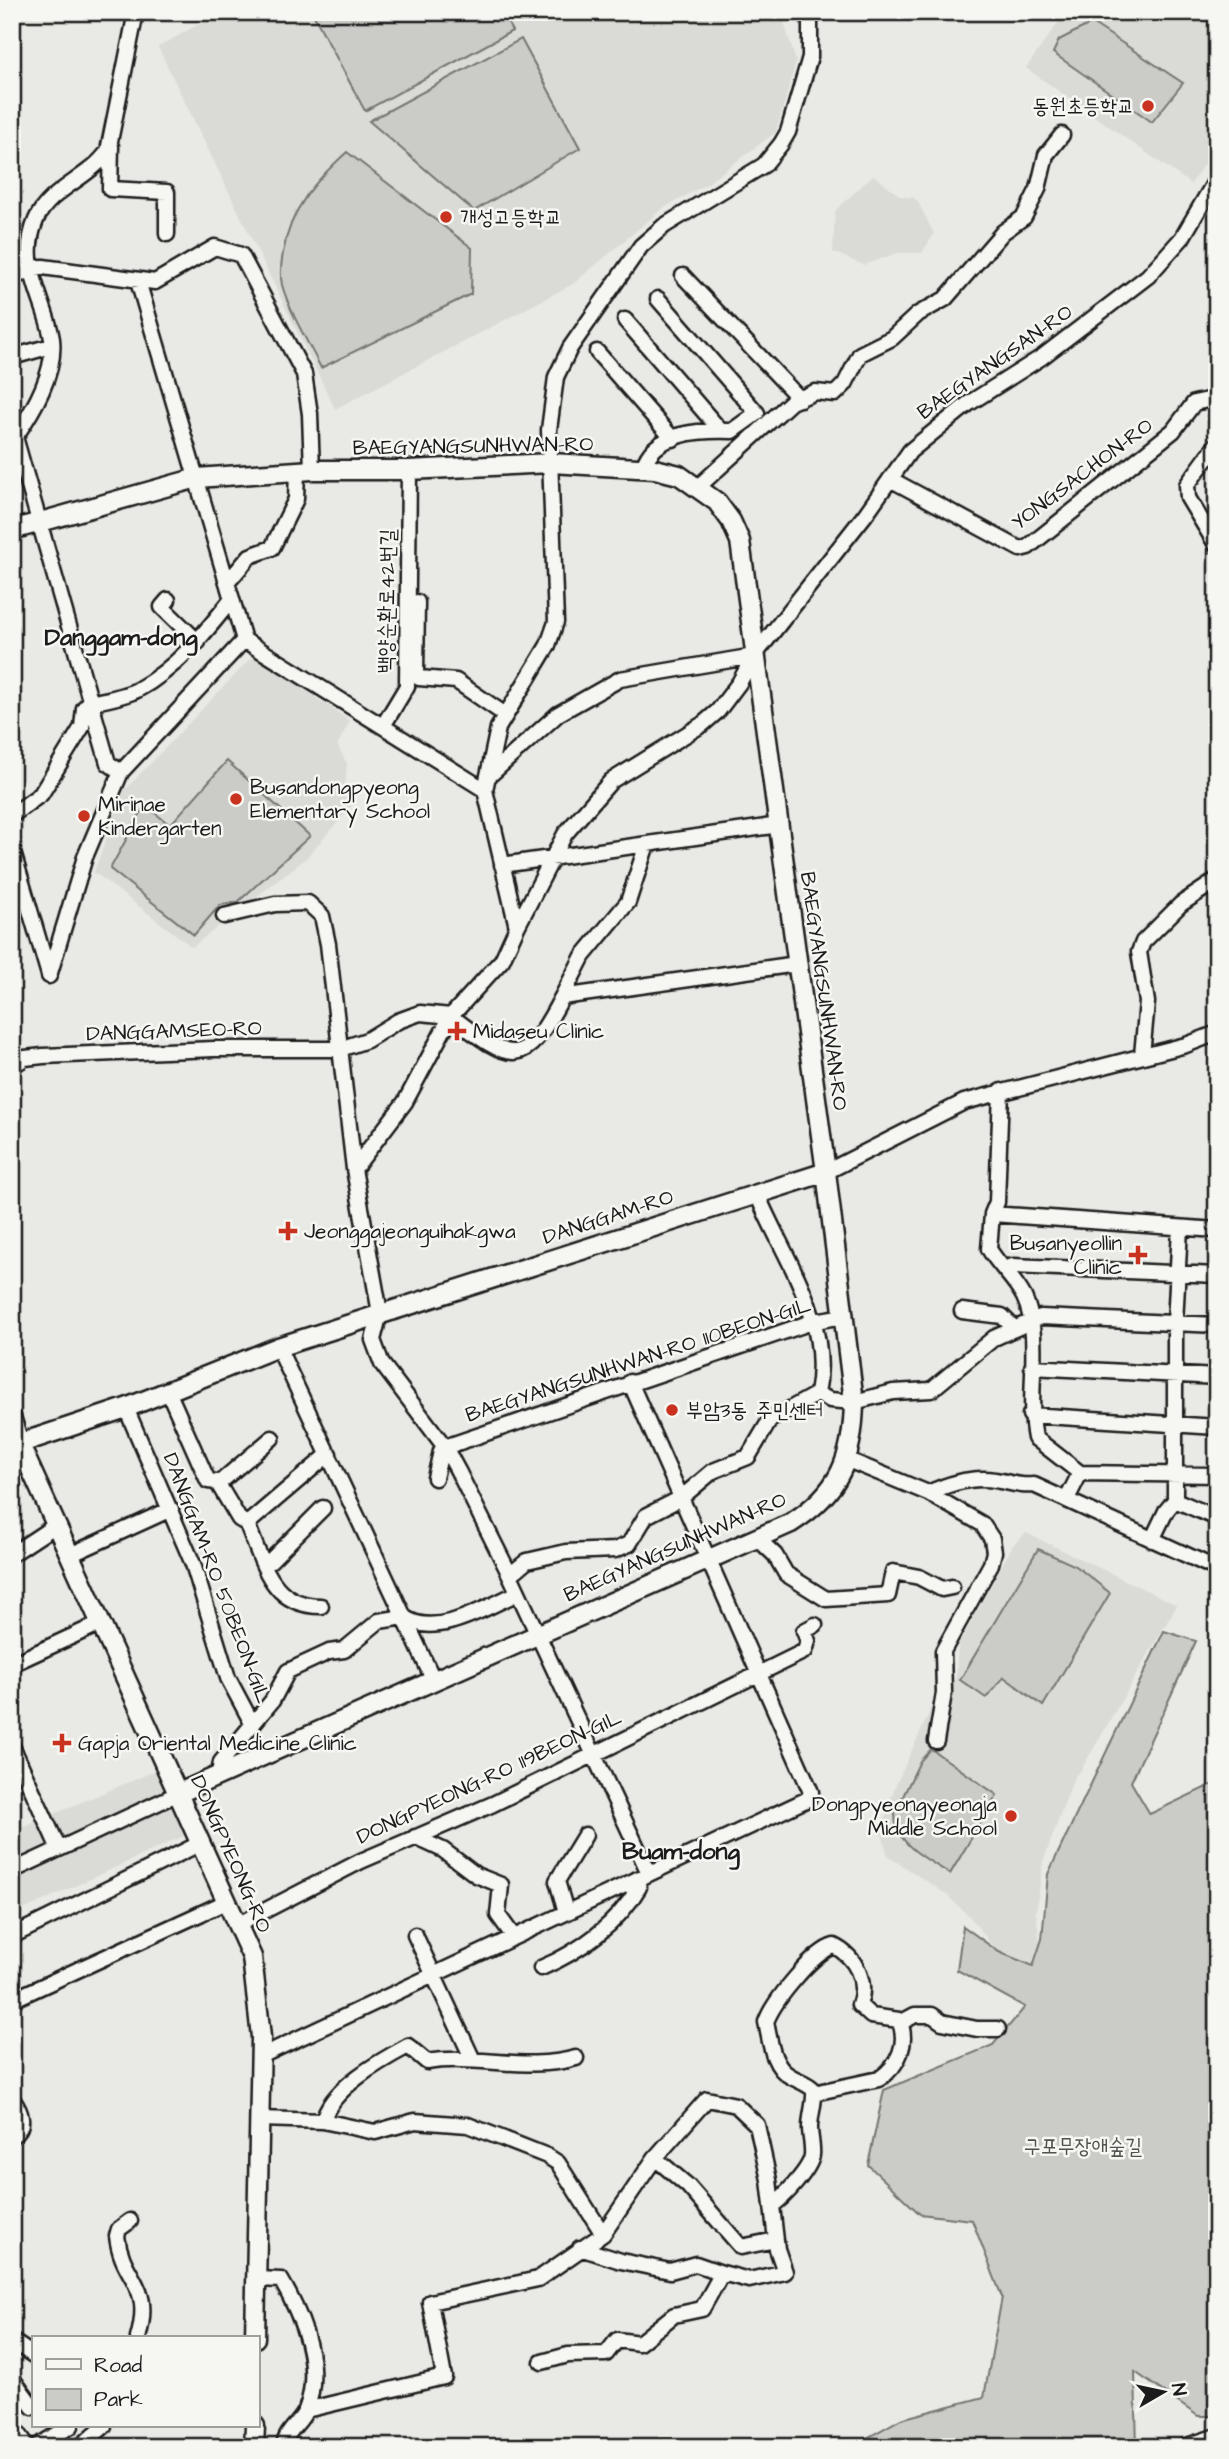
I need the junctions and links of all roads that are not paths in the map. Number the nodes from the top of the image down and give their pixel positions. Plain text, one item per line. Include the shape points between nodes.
1 (136, 12) edge
2 (810, 12) edge
3 (1062, 135) dead end
4 (111, 141) junction
5 (1217, 178) edge
6 (167, 234) dead end
7 (31, 268) junction
8 (683, 276) dead end
9 (12, 279) edge
10 (138, 281) junction
11 (658, 299) dead end
12 (625, 320) dead end
13 (51, 346) junction
14 (597, 352) dead end
15 (12, 357) edge
16 (800, 398) junction
17 (1217, 398) edge
18 (720, 430) junction
19 (14, 433) edge
20 (673, 439) junction
21 (1217, 444) edge
22 (551, 463) junction
23 (643, 468) junction
24 (409, 470) junction
25 (304, 471) junction
26 (197, 478) junction
27 (890, 479) junction
28 (698, 487) junction
29 (40, 522) junction
30 (12, 530) edge
31 (1217, 547) edge
32 (227, 583) junction
33 (232, 598) junction
34 (168, 600) dead end
35 (418, 602) dead end
36 (244, 640) junction
37 (198, 642) junction
38 (754, 656) junction
39 (89, 703) junction
40 (504, 714) junction
41 (383, 726) junction
42 (121, 772) junction
43 (487, 783) junction
44 (12, 815) edge
45 (779, 825) junction
46 (647, 844) junction
47 (12, 849) edge
48 (552, 858) junction
49 (502, 865) junction
50 (1217, 880) edge
51 (223, 916) dead end
52 (517, 927) junction
53 (797, 964) junction
54 (562, 997) junction
55 (452, 1016) junction
56 (1217, 1033) edge
57 (340, 1049) junction
58 (1142, 1055) junction
59 (12, 1066) edge
60 (1001, 1091) junction
61 (354, 1169) junction
62 (826, 1172) junction
63 (757, 1194) junction
64 (992, 1214) junction
65 (1180, 1228) junction
66 (1217, 1230) edge
67 (1004, 1269) junction
68 (1177, 1273) junction
69 (1217, 1275) edge
70 (962, 1311) dead end
71 (380, 1313) junction
72 (844, 1316) junction
73 (1031, 1320) junction
74 (816, 1321) junction
75 (1175, 1323) junction
76 (1217, 1325) edge
77 (1014, 1328) junction
78 (278, 1347) junction
79 (1032, 1367) junction
80 (1176, 1375) junction
81 (1217, 1377) edge
82 (630, 1381) junction
83 (168, 1391) junction
84 (817, 1394) junction
85 (854, 1402) junction
86 (126, 1408) junction
87 (1030, 1415) junction
88 (12, 1420) edge
89 (1175, 1424) junction
90 (1217, 1427) edge
91 (272, 1438) dead end
92 (16, 1445) edge
93 (445, 1447) junction
94 (329, 1454) junction
95 (848, 1460) junction
96 (1175, 1472) junction
97 (1080, 1473) junction
98 (1217, 1475) edge
99 (435, 1478) dead end
100 (218, 1484) junction
101 (928, 1493) junction
102 (681, 1498) junction
103 (1067, 1499) junction
104 (1175, 1500) junction
105 (323, 1508) dead end
106 (171, 1509) junction
107 (1217, 1518) edge
108 (247, 1524) junction
109 (56, 1525) junction
110 (757, 1538) junction
111 (1152, 1540) junction
112 (12, 1555) edge
113 (70, 1555) junction
114 (707, 1560) junction
115 (266, 1565) junction
116 (1217, 1569) edge
117 (510, 1575) junction
118 (952, 1587) dead end
119 (518, 1593) junction
120 (321, 1606) dead end
121 (404, 1617) junction
122 (101, 1623) junction
123 (815, 1626) dead end
124 (537, 1633) junction
125 (12, 1664) edge
126 (758, 1671) junction
127 (433, 1679) junction
128 (253, 1725) junction
129 (936, 1741) dead end
130 (12, 1746) edge
131 (592, 1754) junction
132 (219, 1774) junction
133 (179, 1793) junction
134 (585, 1835) dead end
135 (415, 1837) junction
136 (201, 1843) junction
137 (59, 1849) junction
138 (12, 1871) edge
139 (643, 1876) junction
140 (228, 1901) junction
141 (566, 1912) junction
142 (239, 1924) junction
143 (415, 1935) dead end
144 (12, 1936) edge
145 (514, 1937) junction
146 (541, 1968) dead end
147 (434, 1976) junction
148 (12, 2000) edge
149 (900, 2023) junction
150 (998, 2029) dead end
151 (261, 2056) junction
152 (576, 2058) dead end
153 (473, 2060) junction
154 (814, 2093) junction
155 (12, 2099) edge
156 (260, 2119) junction
157 (323, 2122) junction
158 (12, 2136) edge
159 (654, 2158) junction
160 (772, 2205) junction
161 (130, 2221) dead end
162 (603, 2234) junction
163 (776, 2240) junction
164 (580, 2248) junction
165 (722, 2273) junction
166 (257, 2278) junction
167 (139, 2336) edge
168 (256, 2336) edge
169 (12, 2341) edge
170 (32, 2354) edge
171 (542, 2362) dead end
172 (12, 2378) edge
173 (32, 2406) edge
174 (306, 2410) junction
175 (12, 2424) edge
176 (102, 2428) edge
177 (255, 2428) edge
178 (50, 2431) edge
179 (1217, 2436) edge
180 (28, 2447) edge
181 (36, 2447) edge
182 (80, 2447) edge
183 (254, 2447) edge
184 (285, 2447) edge
185 (1184, 2447) edge

1 - 4 street
2 - 22 street via 810,57 781,144 764,165 647,240 570,348 552,395
3 - 16 street via 1046,155 1038,189 1024,216 1003,232 944,299 918,314 892,338 860,355 835,394
4 - 6 street via 110,189 167,192
4 - 7 street via 94,169 41,209 34,224
5 - 27 street, BAEGYANGSAN-RO via 1182,238 1148,276 1042,356 948,418 910,451
7 - 9 street
7 - 10 street
7 - 13 street
8 - 16 street
10 - 25 street via 155,282 215,247 241,255 304,374 310,414
10 - 26 street
11 - 18 street via 757,413 739,429
12 - 18 street
13 - 15 street
13 - 19 street via 42,389 32,412
14 - 20 street
16 - 28 street
17 - 27 street, YONGSACHON-RO via 1194,402 1173,431 1020,549
18 - 20 street via 703,429
19 - 29 street
20 - 23 street via 646,457
21 - 31 street via 1187,485 1188,498
22 - 23 main road, BAEGYANGSUNHWAN-RO
22 - 24 main road, BAEGYANGSUNHWAN-RO
22 - 40 street via 555,622 548,645
23 - 28 main road, BAEGYANGSUNHWAN-RO via 666,471
24 - 25 main road, BAEGYANGSUNHWAN-RO
24 - 41 street, 백양순환로42번길 via 407,686
25 - 26 main road, BAEGYANGSUNHWAN-RO
25 - 32 street via 272,548 250,556
26 - 29 main road, BAEGYANGSUNHWAN-RO
26 - 32 street
27 - 38 street, BAEGYANGSAN-RO
28 - 38 main road, BAEGYANGSUNHWAN-RO via 723,509 740,541
29 - 30 main road, BAEGYANGSUNHWAN-RO
29 - 39 street
32 - 33 street
33 - 36 street
33 - 37 street
34 - 37 street via 162,607
35 - 40 street via 419,678 456,681
36 - 41 street
36 - 42 street
37 - 39 street via 136,691
38 - 43 street via 621,679 558,714
38 - 45 main road, BAEGYANGSUNHWAN-RO
38 - 48 street, BAEGYANGSAN-RO via 726,701 703,724 611,781 565,834
39 - 42 street via 107,763
39 - 44 street via 82,727 41,794
40 - 43 street via 492,746
41 - 43 street
42 - 47 street via 85,857 49,976
43 - 49 street
45 - 46 street
45 - 53 main road, BAEGYANGSUNHWAN-RO
46 - 48 street
46 - 54 street via 628,902 583,956
48 - 49 street
48 - 52 street, BAEGYANGSAN-RO
49 - 52 street
50 - 58 street via 1181,904 1143,942 1139,952 1147,1002
51 - 57 street via 284,903 308,902 317,909 328,944
52 - 55 street via 502,960
53 - 54 street
53 - 62 main road, BAEGYANGSUNHWAN-RO
54 - 55 street via 536,1042 520,1051 492,1047
55 - 57 street, DANGGAMSEO-RO via 420,1013
55 - 61 street via 405,1102
56 - 58 street, DANGGAM-RO
57 - 59 street, DANGGAMSEO-RO via 43,1056
57 - 61 street
58 - 60 street, DANGGAM-RO
60 - 62 street, DANGGAM-RO via 964,1102
60 - 64 street via 998,1202
61 - 71 street
62 - 63 main road, DANGGAM-RO
62 - 72 main road, BAEGYANGSUNHWAN-RO
63 - 71 main road, DANGGAM-RO
63 - 74 street
64 - 65 street
64 - 67 street via 989,1249
65 - 66 street
65 - 68 street
67 - 68 street
67 - 73 street via 1024,1297
68 - 69 street
68 - 75 street
70 - 77 street via 1002,1316
71 - 78 main road, DANGGAM-RO
71 - 93 street via 373,1340 378,1357
72 - 74 street, BAEGYANGSUNHWAN-RO 110BEON-GIL
72 - 85 main road, BAEGYANGSUNHWAN-RO
73 - 75 street
73 - 77 street
73 - 79 street
74 - 82 street, BAEGYANGSUNHWAN-RO 110BEON-GIL
74 - 84 street
75 - 76 street
75 - 80 street
77 - 85 street via 993,1338 931,1390 893,1392
78 - 83 main road, DANGGAM-RO
78 - 94 street
79 - 80 street
79 - 87 street
80 - 81 street
80 - 89 street
82 - 93 street, BAEGYANGSUNHWAN-RO 110BEON-GIL
82 - 102 street
83 - 86 main road, DANGGAM-RO
83 - 100 street via 208,1481
84 - 85 street
84 - 102 street via 770,1420 748,1457 713,1471
85 - 95 main road, BAEGYANGSUNHWAN-RO
86 - 92 main road, DANGGAM-RO
86 - 106 street, DANGGAM-RO 50BEON-GIL
87 - 89 street
87 - 97 street via 1040,1444
88 - 92 main road, DONGPYEONG-RO
89 - 90 street
89 - 96 street
91 - 100 street
92 - 109 main road, DONGPYEONG-RO
93 - 99 street
93 - 117 street
94 - 108 street
94 - 121 street
95 - 101 street
95 - 110 main road, BAEGYANGSUNHWAN-RO via 836,1482 813,1507
96 - 97 street
96 - 98 street
96 - 104 street
97 - 103 street
100 - 108 street via 239,1519
101 - 103 street via 982,1479 1034,1485
101 - 129 street via 982,1524 994,1552 943,1651 944,1693
102 - 114 street
102 - 117 street via 646,1516 629,1544 615,1550 548,1556 527,1562
103 - 111 street
104 - 107 street
104 - 111 street
105 - 115 street
106 - 113 street
106 - 128 street, DANGGAM-RO 50BEON-GIL via 211,1614 228,1678
108 - 115 street
109 - 112 street
109 - 113 main road, DONGPYEONG-RO
110 - 114 main road, BAEGYANGSUNHWAN-RO
110 - 118 street via 786,1573 826,1600 888,1595 892,1572 919,1577 942,1589
111 - 116 street
113 - 122 main road, DONGPYEONG-RO
114 - 124 main road, BAEGYANGSUNHWAN-RO
114 - 126 street
115 - 120 street via 282,1596 294,1603
117 - 119 street
119 - 121 street via 451,1621 432,1624
119 - 124 street
121 - 127 street
121 - 128 street via 379,1621 344,1650 288,1671
122 - 125 street
122 - 133 main road, DONGPYEONG-RO
123 - 126 street, DONGPYEONG-RO 119BEON-GIL via 804,1631 805,1651
124 - 127 main road, BAEGYANGSUNHWAN-RO
124 - 131 street
126 - 131 street, DONGPYEONG-RO 119BEON-GIL
126 - 139 street via 811,1791 808,1799
127 - 132 main road, BAEGYANGSUNHWAN-RO
128 - 132 street via 220,1762
130 - 137 street
131 - 135 street, DONGPYEONG-RO 119BEON-GIL
131 - 139 street
132 - 133 main road, BAEGYANGSUNHWAN-RO
133 - 136 main road, DONGPYEONG-RO
133 - 137 street
134 - 141 street via 557,1881
135 - 142 street, DONGPYEONG-RO 119BEON-GIL
135 - 145 street via 501,1885 498,1915
136 - 140 main road, DONGPYEONG-RO
136 - 144 street
137 - 138 street
139 - 141 street
139 - 146 street via 632,1899 590,1942
140 - 142 main road, DONGPYEONG-RO
140 - 148 street
141 - 145 street
142 - 151 main road, DONGPYEONG-RO via 252,1957 261,2010
143 - 147 street
145 - 147 street
147 - 151 street
147 - 153 street
149 - 150 street via 915,2015 932,2015 943,2022
149 - 154 street via 904,2031 901,2050 888,2073 870,2083
149 - 154 street via 871,2016 859,2005 863,1985 849,1956 834,1946 822,1952 793,1980 766,2022 780,2068 810,2085
151 - 156 main road, DONGPYEONG-RO
152 - 153 street via 549,2064
153 - 157 street via 427,2062 408,2046 361,2075 325,2109
154 - 160 street via 809,2126 813,2156 780,2201
155 - 158 street via 22,2123
156 - 157 street
156 - 166 main road, DONGPYEONG-RO
157 - 162 street via 375,2132 415,2121 468,2125 547,2155 558,2163
159 - 160 street via 707,2099 736,2105 757,2125
159 - 162 street
159 - 163 street via 688,2186 741,2246
160 - 163 street
161 - 167 street via 117,2236 144,2299
162 - 164 street
163 - 165 street via 785,2272 750,2280
164 - 165 street via 670,2271 695,2264
164 - 174 street via 538,2279 430,2302 444,2377
165 - 171 street via 702,2309 674,2315 639,2343 617,2340 606,2354 568,2355
166 - 168 main road, DONGPYEONG-RO
166 - 174 street via 281,2280 299,2312 312,2380
169 - 170 street
172 - 173 street
174 - 184 street via 285,2438
175 - 180 street
176 - 182 street
177 - 183 main road
178 - 181 street
179 - 185 street

